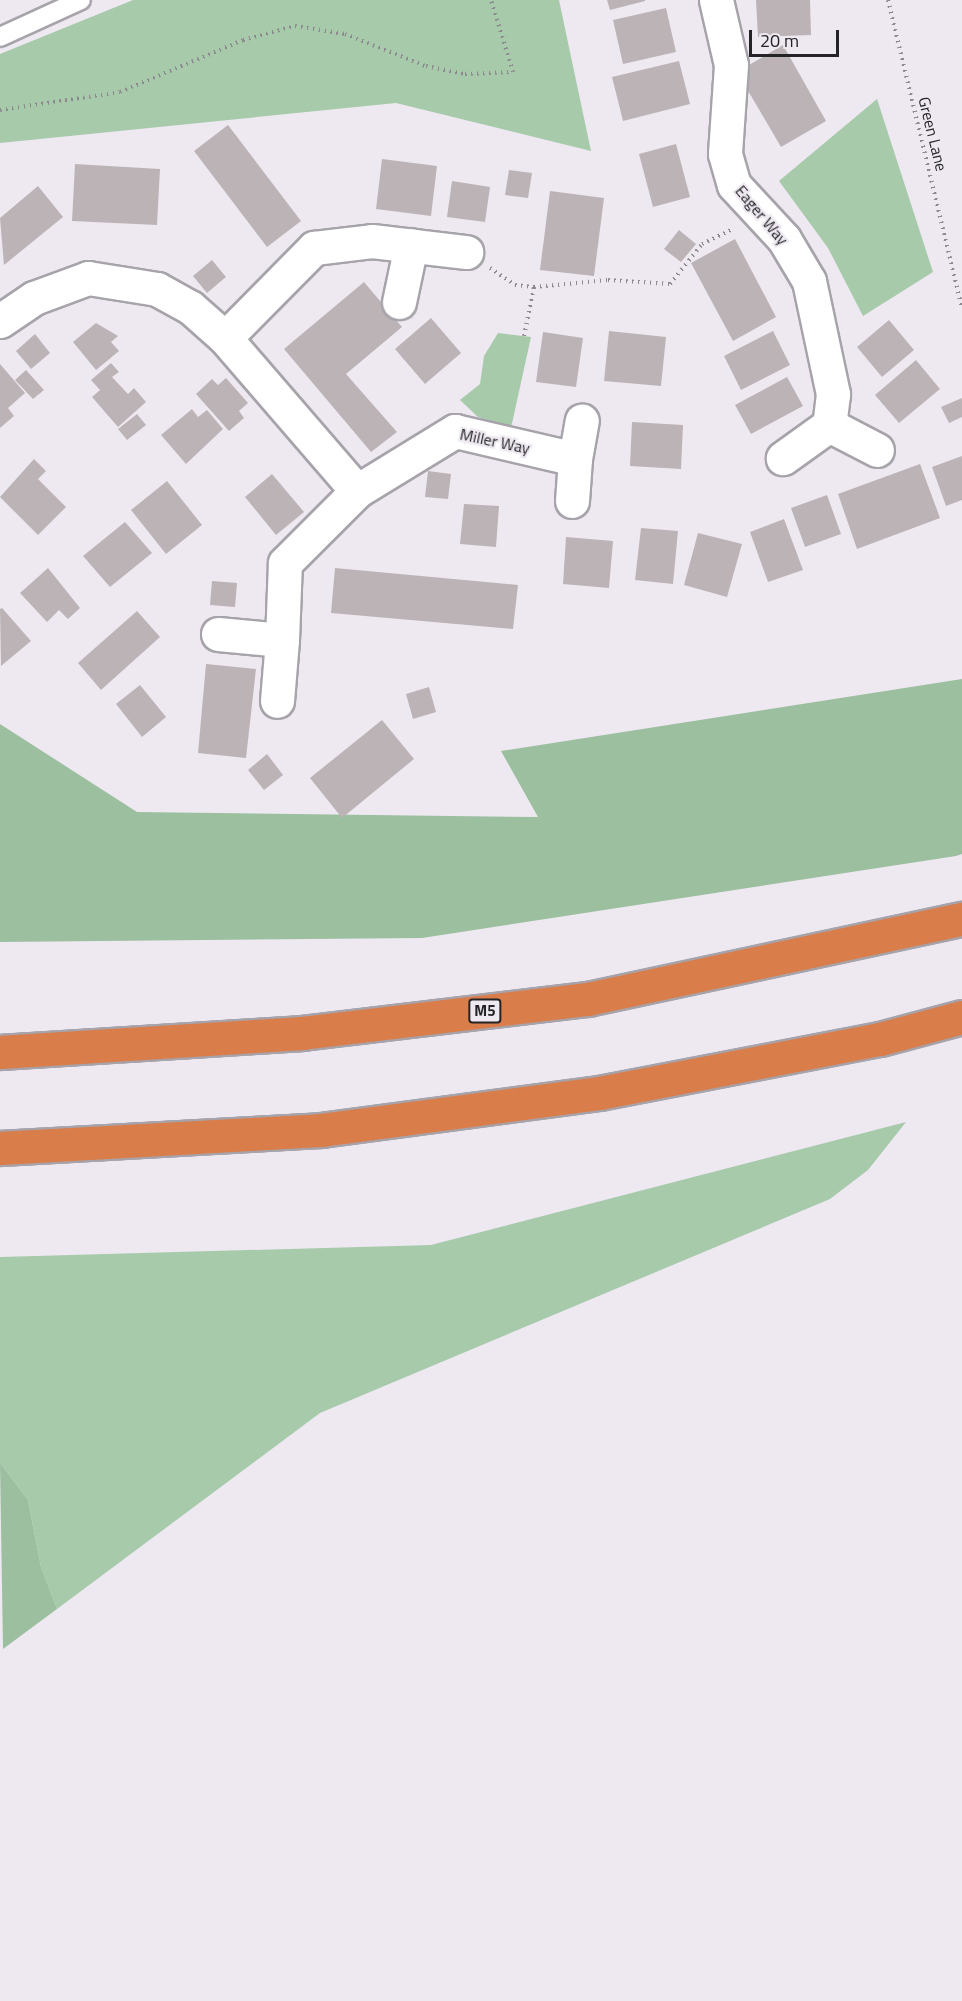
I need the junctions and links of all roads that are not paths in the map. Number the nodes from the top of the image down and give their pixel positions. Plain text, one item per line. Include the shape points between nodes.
1 (81, 0) edge
2 (716, 0) edge
3 (0, 37) edge
4 (411, 245) junction
5 (466, 252) road end
6 (399, 303) dead end
7 (0, 321) edge
8 (225, 338) junction
9 (582, 422) dead end
10 (830, 425) junction
11 (877, 450) dead end
12 (783, 458) dead end
13 (575, 459) junction
14 (357, 491) junction
15 (572, 501) dead end
16 (218, 634) dead end
17 (282, 640) junction
18 (277, 701) dead end
19 (962, 920) edge
20 (962, 1017) edge
21 (0, 1052) edge
22 (0, 1148) edge

1 - 3 lane
2 - 10 street, Eager Way via 731,65 725,154 734,185 784,239 809,281 833,394
4 - 5 street
4 - 6 street
4 - 8 street via 372,241 314,248
7 - 8 street via 58,286 87,278 124,279 190,307
8 - 14 street
9 - 13 street
10 - 11 street
10 - 12 street
13 - 14 street, Miller Way via 455,431
13 - 15 street
14 - 17 street, Miller Way via 285,563
16 - 17 street
17 - 18 street, Miller Way
19 - 21 highway, M5 via 588,999 302,1033
20 - 22 highway via 880,1039 587,1094 321,1130

